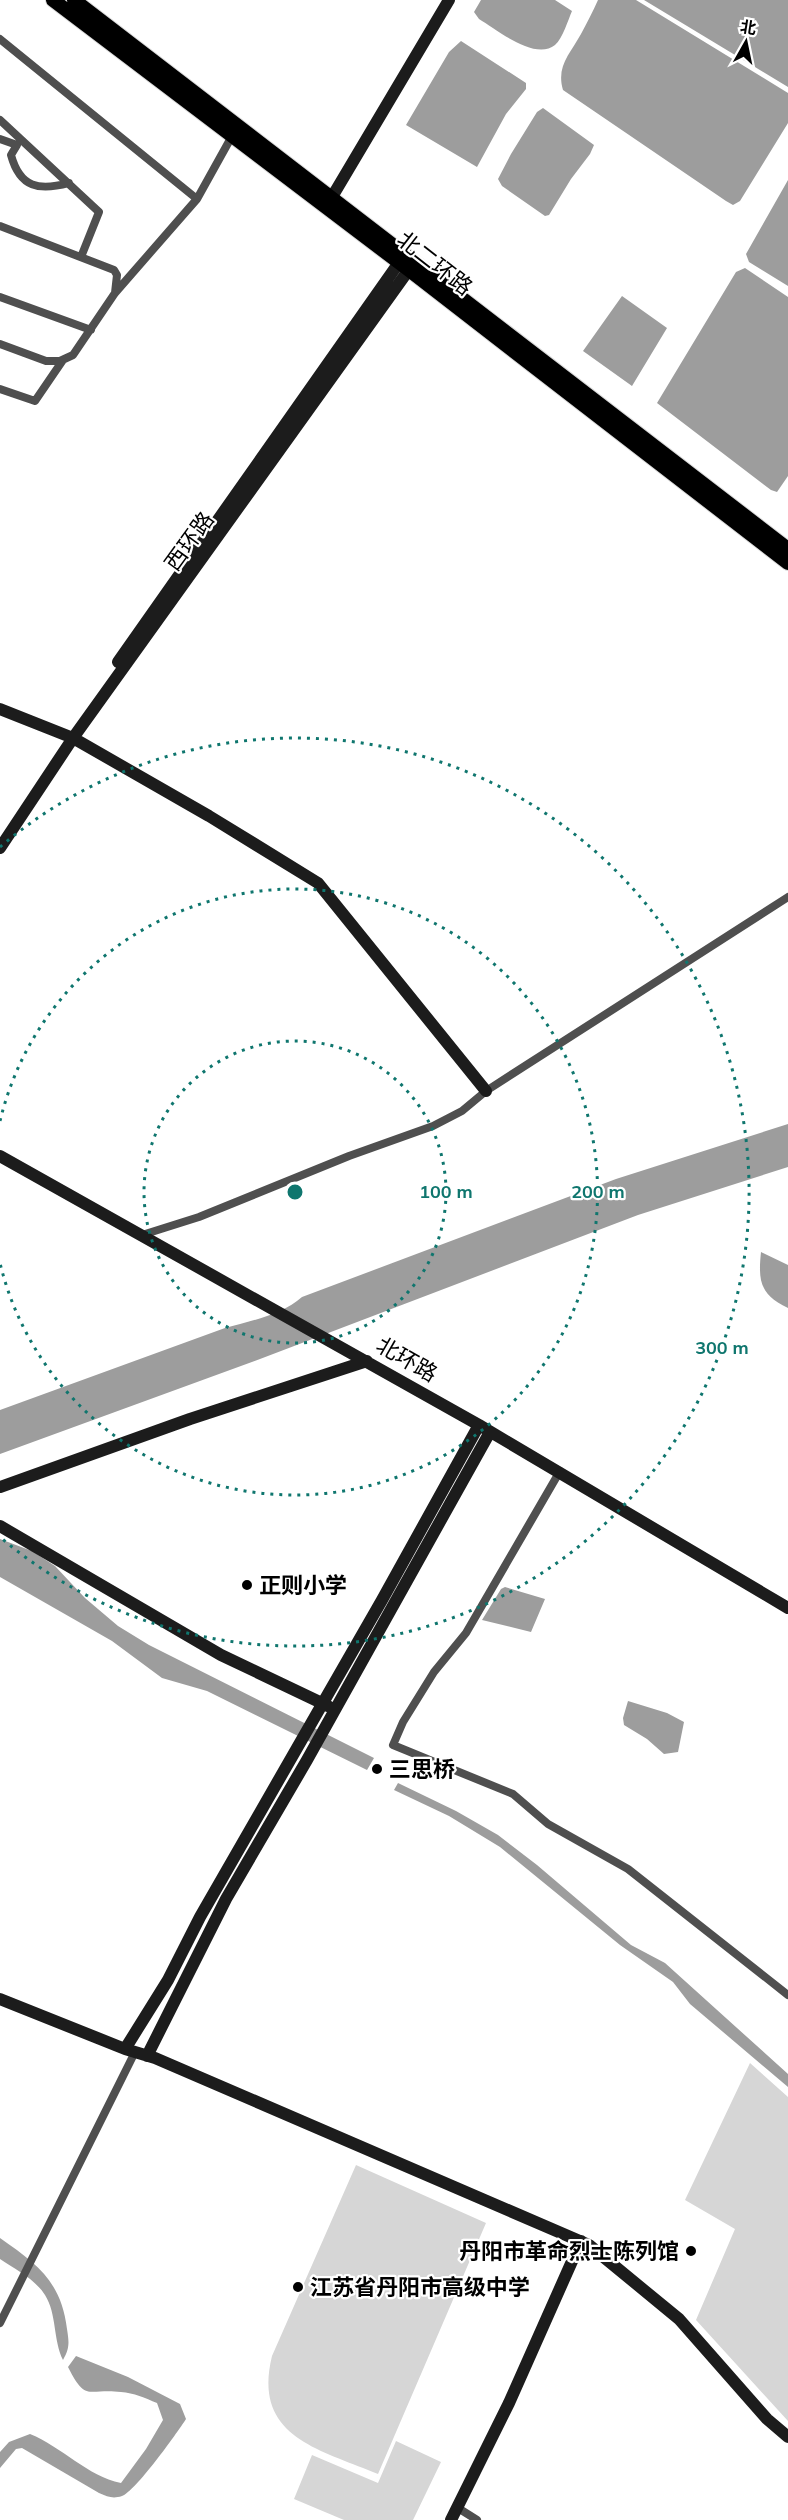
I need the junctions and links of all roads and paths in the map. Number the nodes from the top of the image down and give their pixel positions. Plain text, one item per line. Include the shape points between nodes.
1 (54, 0) edge
2 (74, 0) edge
3 (449, 0) edge
4 (0, 39) edge
5 (0, 120) edge
6 (232, 136) junction
7 (0, 139) edge
8 (69, 183) junction
9 (332, 197) junction
10 (197, 199) junction
11 (0, 226) edge
12 (81, 257) junction
13 (407, 262) junction
14 (115, 293) junction
15 (0, 297) edge
16 (91, 330) junction
17 (0, 344) edge
18 (63, 360) junction
19 (0, 389) edge
20 (788, 549) edge
21 (788, 563) edge
22 (0, 709) edge
23 (70, 737) junction
24 (0, 836) edge
25 (0, 848) edge
26 (788, 897) edge
27 (486, 1091) junction
28 (0, 1156) edge
29 (142, 1235) junction
30 (367, 1361) junction
31 (479, 1425) junction
32 (490, 1432) junction
33 (560, 1471) junction
34 (0, 1487) edge
35 (0, 1526) edge
36 (788, 1608) edge
37 (322, 1703) junction
38 (336, 1710) junction
39 (788, 1995) edge
40 (0, 1999) edge
41 (136, 2052) junction
42 (581, 2241) junction
43 (0, 2323) edge
44 (788, 2437) edge
45 (458, 2508) junction
46 (451, 2520) edge
47 (477, 2520) edge

1 - 6 main road, 北二环路
2 - 9 main road, 北二环路
3 - 9 street
4 - 10 street
5 - 8 street
6 - 10 street
6 - 13 main road, 北二环路
7 - 8 street via 17,145 11,155 21,178 50,188
8 - 12 street via 99,213
9 - 13 main road, 北二环路
10 - 14 street
11 - 12 street
12 - 14 street via 114,270
13 - 20 main road, 北二环路
13 - 21 main road, 北二环路
13 - 23 street, 西环路
14 - 16 street
15 - 16 street
16 - 18 street via 73,355
17 - 18 street via 46,361
18 - 19 street via 35,401
22 - 23 street
23 - 24 street, 西环路
23 - 25 street, 西环路
23 - 27 street via 229,827 318,883
26 - 27 street
27 - 29 street via 462,1111 433,1126 199,1217
28 - 29 street, 北环路
29 - 30 street, 北环路
30 - 31 street, 北环路
30 - 34 street
31 - 32 street, 北环路
31 - 37 street
32 - 33 street, 北环路
32 - 38 street
33 - 36 street, 北环路
33 - 39 street via 466,1633 434,1672 393,1745 513,1794 548,1824 628,1869
35 - 37 street via 221,1655
37 - 38 street
37 - 41 street via 201,1917
38 - 41 street
40 - 41 street
41 - 42 street
41 - 43 street
42 - 44 street via 679,2319 747,2398
42 - 45 street
45 - 46 street
45 - 47 street

